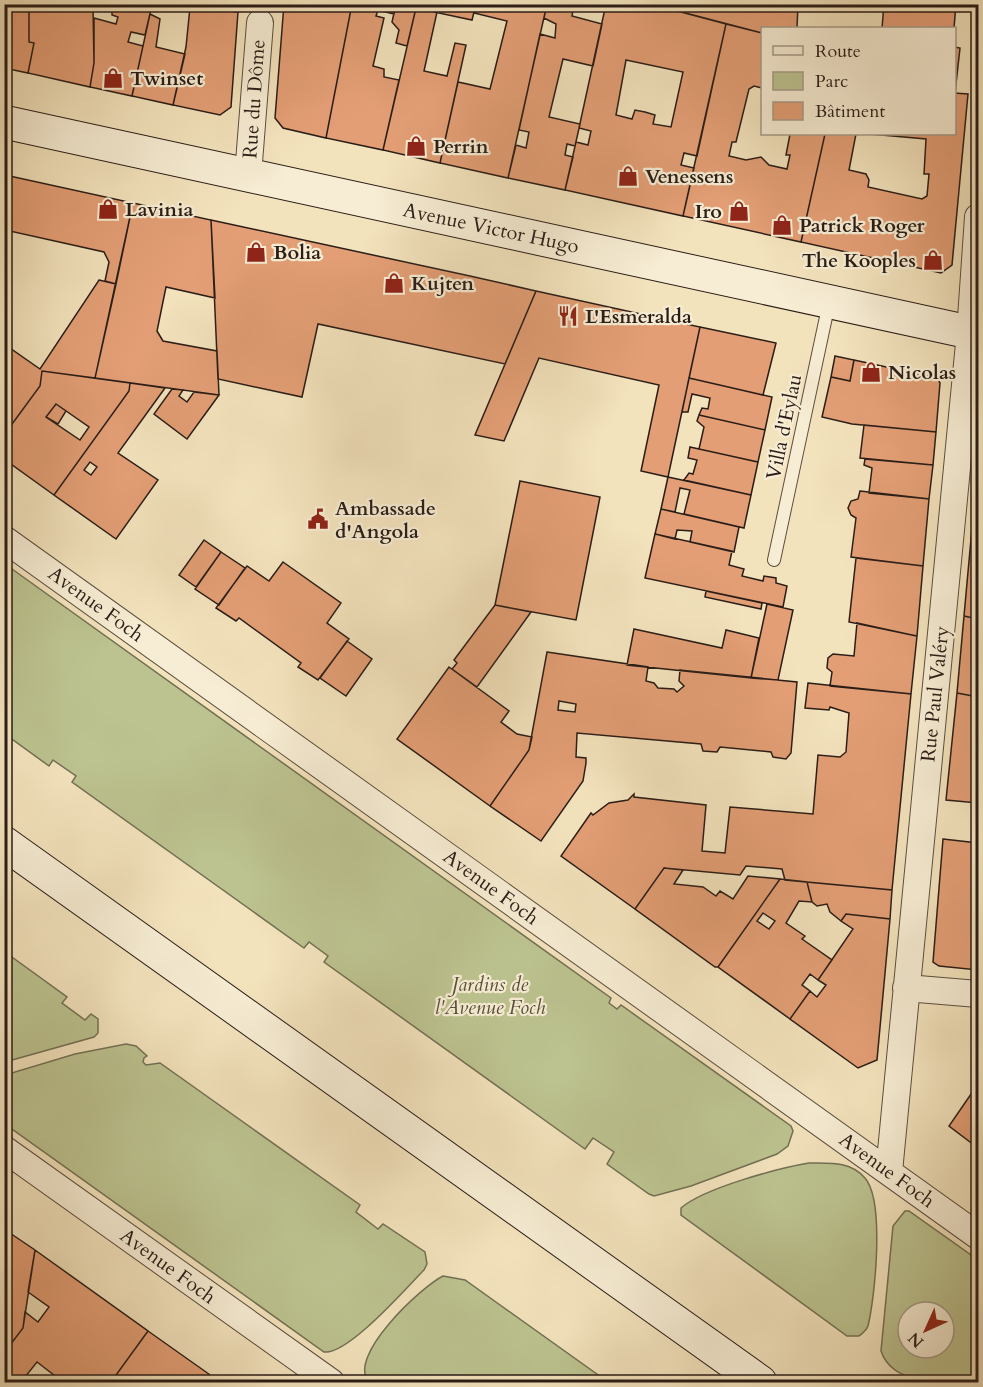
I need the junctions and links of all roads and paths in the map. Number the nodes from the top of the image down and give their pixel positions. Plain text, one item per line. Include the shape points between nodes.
1 (260, 23) dead end
2 (4, 122) edge
3 (248, 175) junction
4 (978, 217) edge
5 (830, 302) junction
6 (974, 333) edge
7 (4, 539) edge
8 (774, 560) dead end
9 (4, 843) edge
10 (906, 988) junction
11 (978, 994) edge
12 (4, 1149) edge
13 (889, 1172) junction
14 (978, 1236) edge
15 (331, 1383) edge
16 (760, 1383) edge

1 - 3 street, Rue du Dôme
2 - 3 main road, Avenue Victor Hugo
3 - 5 main road, Avenue Victor Hugo
4 - 6 street, Rue Paul Valéry
5 - 6 main road, Avenue Victor Hugo
5 - 8 lane, Villa d'Eylau
6 - 10 street, Rue Paul Valéry
7 - 13 street, Avenue Foch
9 - 16 main road
10 - 11 street
10 - 13 street, Rue Paul Valéry
12 - 15 street, Avenue Foch
13 - 14 street, Avenue Foch

